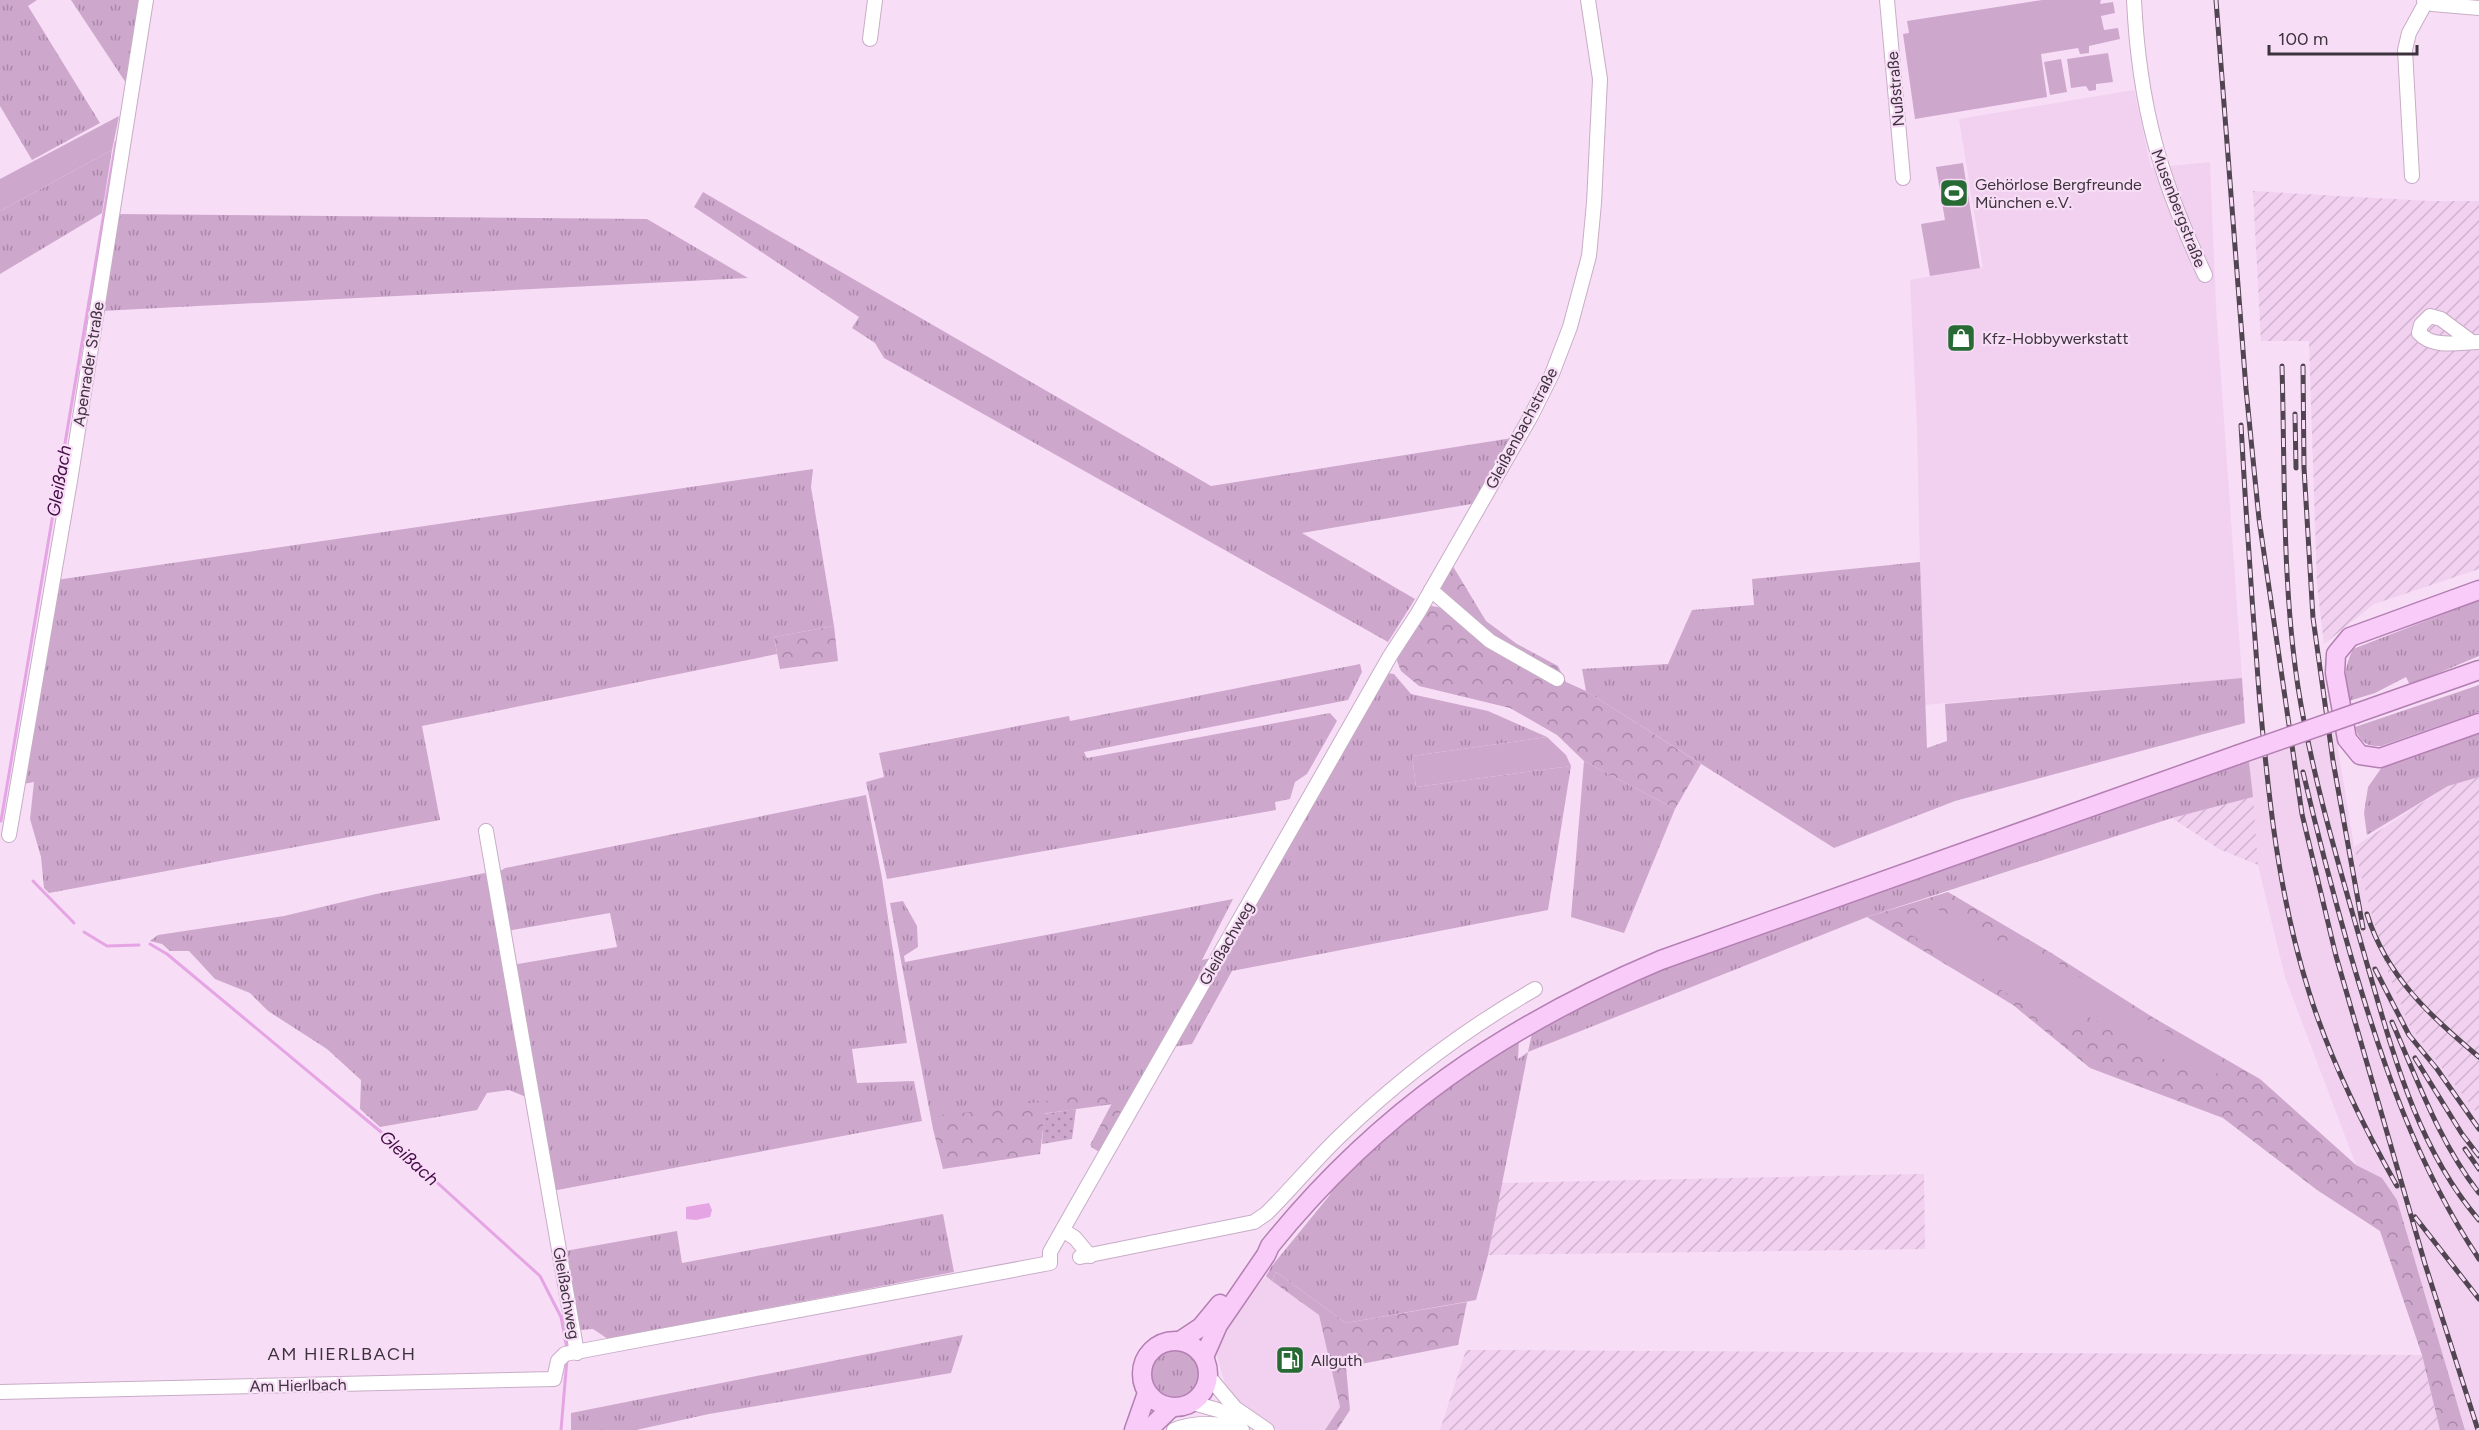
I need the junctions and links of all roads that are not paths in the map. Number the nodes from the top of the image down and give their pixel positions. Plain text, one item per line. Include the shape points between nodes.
1 (146, 0) edge
2 (875, 0) edge
3 (1588, 0) edge
4 (1887, 0) edge
5 (2134, 0) edge
6 (2425, 1) edge
7 (2479, 8) edge
8 (870, 39) dead end
9 (2412, 176) dead end
10 (1903, 178) dead end
11 (2205, 274) dead end
12 (1431, 590) junction
13 (2479, 590) edge
14 (1390, 656) joint
15 (2479, 670) edge
16 (1557, 679) dead end
17 (2479, 723) edge
18 (486, 831) dead end
19 (9, 835) dead end
20 (1534, 988) dead end
21 (1064, 1231) junction
22 (1270, 1246) junction
23 (1180, 1341) junction
24 (570, 1354) junction
25 (1204, 1357) junction
26 (1209, 1377) junction
27 (0, 1392) edge
28 (1147, 1393) junction
29 (1193, 1403) junction
30 (1171, 1408) junction
31 (1134, 1430) edge
32 (1148, 1430) edge
33 (1174, 1430) edge
34 (1242, 1430) edge
35 (1253, 1430) edge
36 (1267, 1430) edge

1 - 19 street, Apenrader Straße
2 - 8 street
3 - 12 street, Gleißenbachstraße via 1600,79 1587,265 1552,374
4 - 10 street, Nußstraße
5 - 11 street, Musenbergstraße via 2141,88 2159,162
6 - 7 street
6 - 9 street via 2405,50
12 - 14 street, Gleißenbachstraße
12 - 16 street via 1490,640
13 - 17 main road via 2350,637 2337,654 2335,673 2347,740 2360,755 2380,758
14 - 21 street, Gleißachweg
15 - 22 main road, bridge via 1672,956 1598,987 1509,1035 1390,1121 1322,1186
18 - 24 street, Gleißachweg
20 - 21 street via 1428,1060 1340,1136 1268,1213 1254,1222 1085,1257 1075,1238
21 - 24 street, Gleißachweg via 1050,1252 1050,1263
22 - 23 main road via 1260,1252 1201,1327
22 - 25 main road via 1218,1325
23 - 25 main road via 1190,1344
23 - 28 main road via 1167,1342 1147,1356 1142,1368
24 - 27 street, Am Hierlbach via 558,1361 554,1379 542,1380
25 - 26 main road
26 - 29 main road via 1206,1388
26 - 36 street via 1235,1408
28 - 30 main road via 1157,1403
28 - 31 main road
29 - 30 main road
29 - 35 street via 1228,1414
30 - 32 main road
33 - 34 street via 1216,1424

